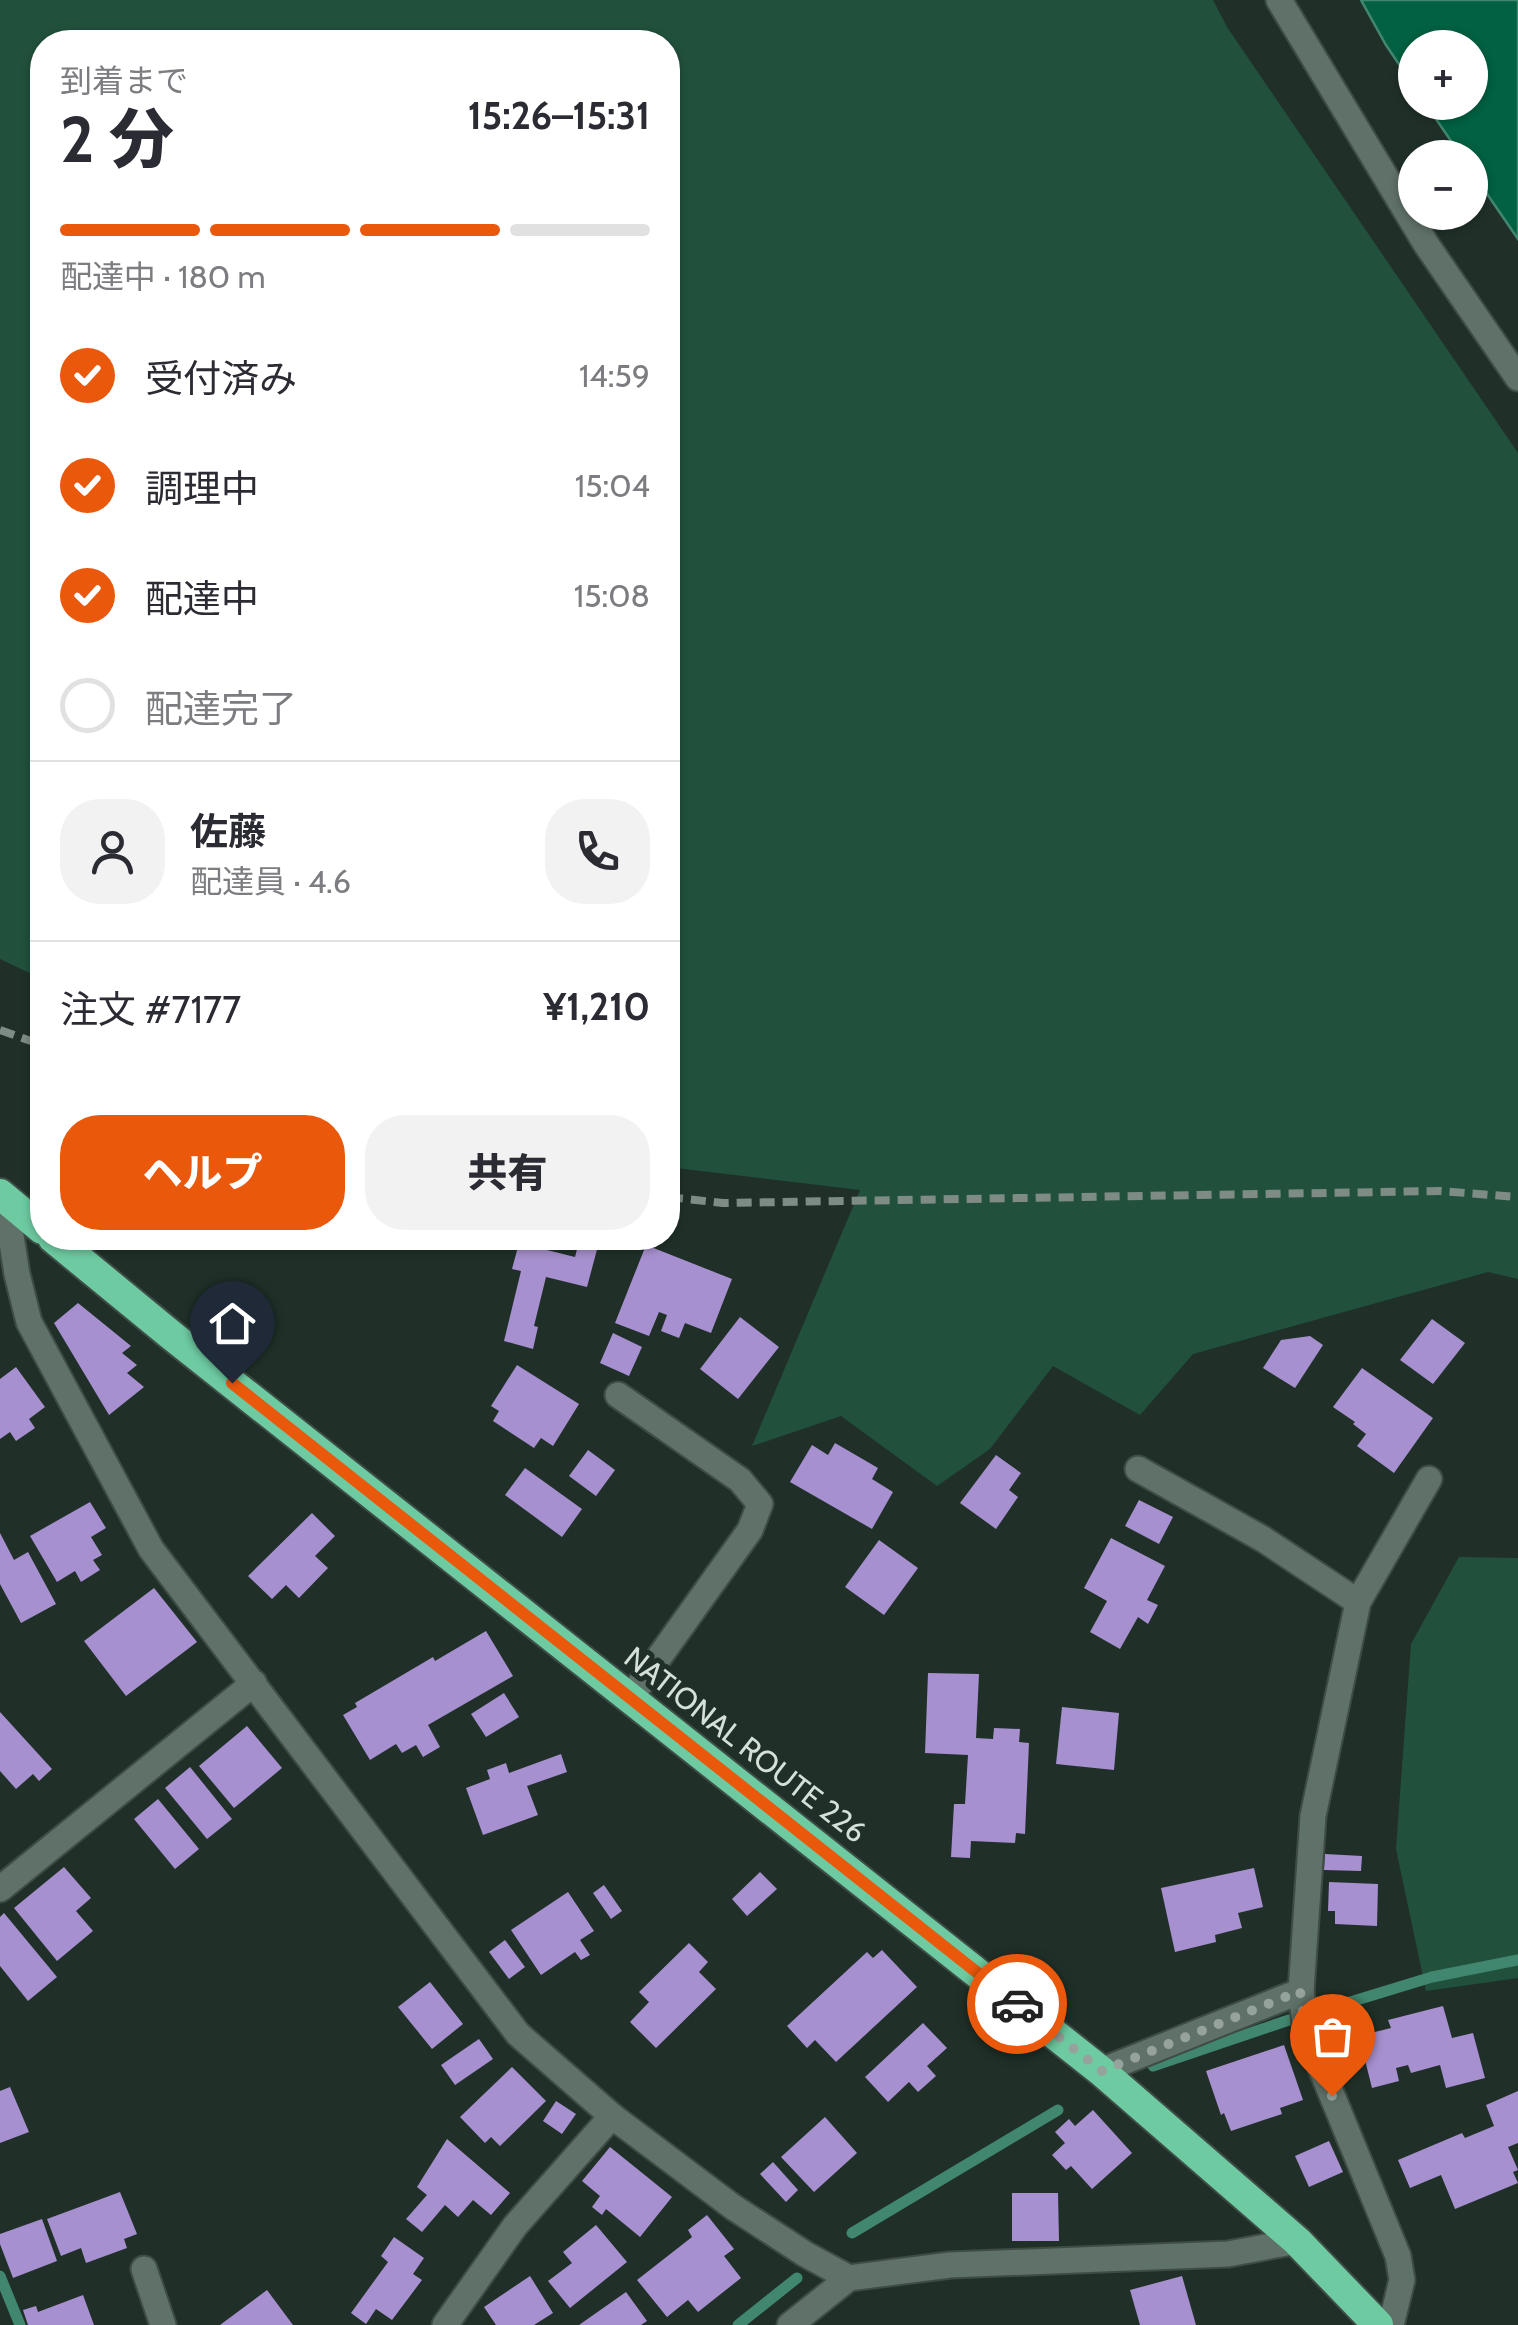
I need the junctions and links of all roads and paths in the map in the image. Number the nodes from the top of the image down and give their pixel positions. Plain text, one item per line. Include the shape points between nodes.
1 (1278, 0) edge
2 (1518, 378) edge
3 (2, 1196) edge
4 (30, 1218) edge
5 (68, 1250) edge
6 (618, 1395) dead end
7 (1138, 1469) dead end
8 (1429, 1479) dead end
9 (1358, 1602) junction
10 (254, 1683) junction
11 (630, 1698) junction
12 (0, 1889) edge
13 (1300, 1991) junction
14 (1102, 2071) junction
15 (612, 2116) junction
16 (1297, 2241) junction
17 (144, 2269) dead end
18 (849, 2278) junction
19 (163, 2325) edge
20 (444, 2325) edge
21 (790, 2325) edge
22 (1378, 2325) edge
23 (1391, 2325) edge

1 - 2 street via 1426,244
3 - 4 highway
3 - 10 street via 29,1322 151,1550
5 - 11 highway, NATIONAL ROUTE 226
6 - 11 street via 740,1480 760,1504 750,1530
7 - 9 street
8 - 9 street
9 - 13 street via 1313,1816
10 - 12 street
10 - 15 street via 518,2034
11 - 14 highway, NATIONAL ROUTE 226
13 - 14 street
13 - 23 street via 1306,2032 1398,2256 1402,2280
14 - 16 highway, NATIONAL ROUTE 226
15 - 18 street via 733,2207
15 - 20 street via 516,2226
16 - 18 street via 1228,2254 950,2265
16 - 22 highway, NATIONAL ROUTE 226
17 - 19 street
18 - 21 street

